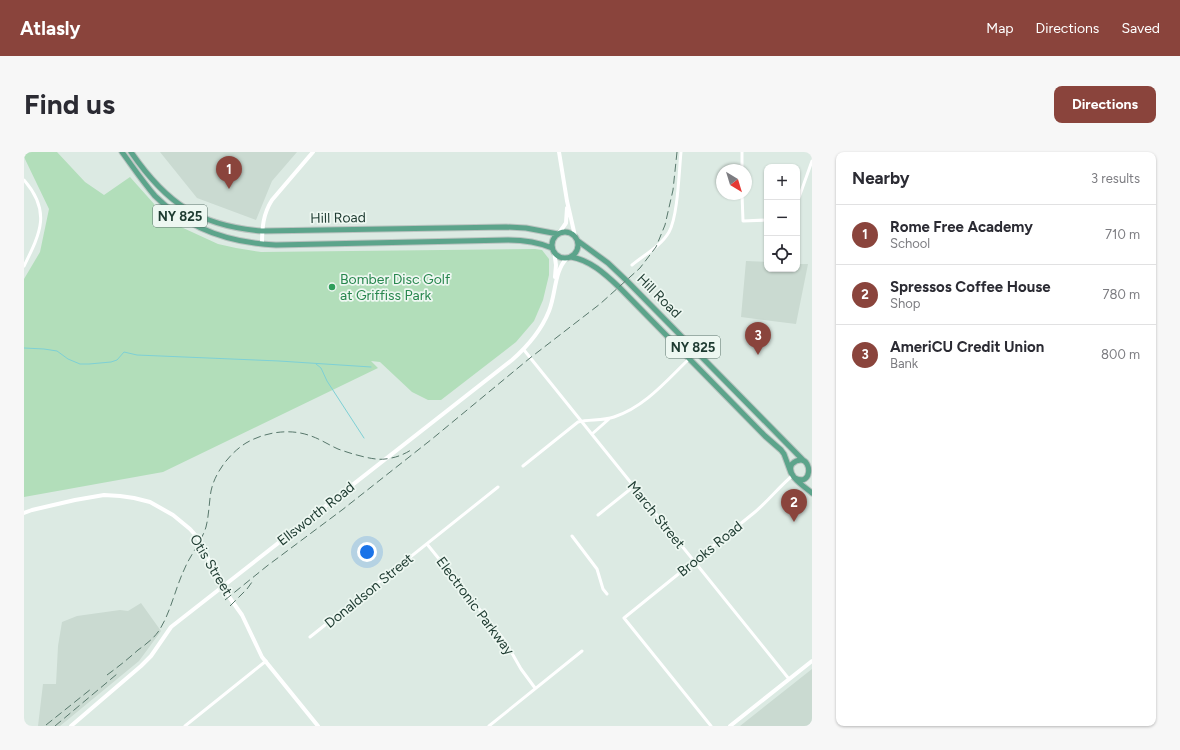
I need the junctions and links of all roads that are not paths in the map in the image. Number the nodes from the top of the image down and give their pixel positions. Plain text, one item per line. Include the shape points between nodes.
1 (122, 152) edge
2 (130, 152) edge
3 (313, 152) edge
4 (559, 152) edge
5 (681, 152) edge
6 (742, 152) edge
7 (812, 161) edge
8 (742, 164) edge
9 (24, 180) edge
10 (742, 200) edge
11 (798, 200) edge
12 (567, 201) junction
13 (764, 220) edge
14 (262, 231) junction
15 (558, 234) junction
16 (575, 236) junction
17 (578, 241) junction
18 (262, 244) junction
19 (553, 250) junction
20 (569, 257) junction
21 (632, 265) dead end
22 (24, 266) edge
23 (553, 297) junction
24 (524, 350) junction
25 (689, 359) junction
26 (611, 418) junction
27 (581, 421) junction
28 (592, 434) junction
29 (803, 460) junction
30 (523, 466) dead end
31 (811, 466) edge
32 (811, 474) edge
33 (793, 476) junction
34 (498, 487) dead end
35 (633, 487) junction
36 (812, 493) edge
37 (24, 513) edge
38 (598, 516) dead end
39 (572, 536) dead end
40 (427, 544) junction
41 (694, 562) junction
42 (222, 587) junction
43 (606, 594) dead end
44 (310, 637) dead end
45 (582, 651) dead end
46 (812, 660) edge
47 (266, 661) junction
48 (789, 679) junction
49 (535, 688) junction
50 (71, 726) edge
51 (185, 726) edge
52 (318, 726) edge
53 (489, 726) edge
54 (711, 726) edge
55 (730, 726) edge

1 - 18 main road, NY 825 via 144,183 179,216 228,239
2 - 14 main road, NY 825 via 149,177 187,210 216,223
3 - 14 street via 272,200 266,210
4 - 12 street
5 - 21 street via 672,225 661,242
6 - 8 street
7 - 11 street
9 - 22 street via 37,198 41,214 37,235
10 - 13 street via 743,221
12 - 15 street via 566,222
12 - 16 street
14 - 15 main road, Hill Road / NY 825 via 506,227
14 - 18 street
15 - 16 main road, NY 825 via 567,232
15 - 19 main road via 553,240
16 - 17 main road, NY 825
17 - 20 main road via 576,252
17 - 29 main road, Hill Road / NY 825 via 627,280
18 - 19 main road, Hill Road / NY 825 via 508,240 532,241
19 - 20 main road, NY 825 via 559,257
19 - 23 street, Ellsworth Road via 556,265
20 - 23 street, Ellsworth Road via 561,266
20 - 25 main road, Hill Road / NY 825 via 586,261 610,279
23 - 24 street, Ellsworth Road via 550,310 541,327
24 - 27 street, March Street
24 - 42 street, Ellsworth Road
25 - 26 street via 644,401
25 - 33 main road, Hill Road / NY 825 via 781,450
26 - 27 street
26 - 28 street
27 - 28 street, March Street
27 - 30 street
28 - 35 street, March Street
29 - 31 main road, NY 825
29 - 33 main road via 793,463 790,470
31 - 32 main road, NY 825
32 - 33 main road via 804,480
33 - 36 main road, Hill Road / NY 825
33 - 41 street, Brooks Road via 762,506
34 - 40 street, Donaldson Street
35 - 38 street
35 - 41 street, March Street
37 - 42 street, Otis Street via 98,496 120,496 150,502 164,509 198,538
39 - 43 street via 597,569
40 - 44 street, Donaldson Street
40 - 49 street, Electronic Parkway via 505,641
41 - 48 street, March Street
41 - 54 street, Brooks Road via 624,618
42 - 47 street, Otis Street via 242,615
42 - 50 street, Ellsworth Road via 171,627 141,666
45 - 49 street
46 - 48 street
47 - 51 street
47 - 52 street, Otis Street
48 - 55 street
49 - 53 street

